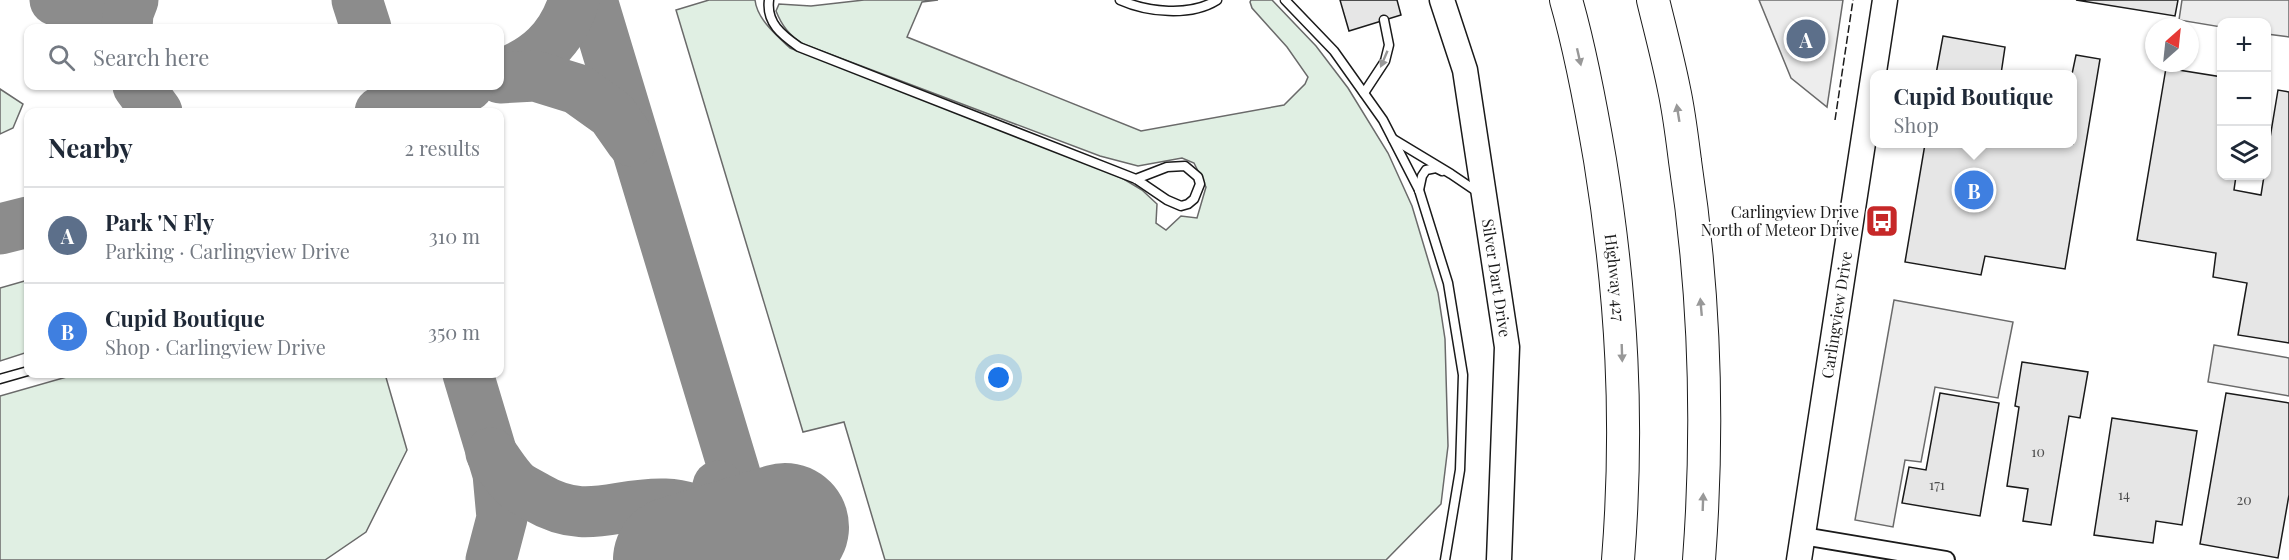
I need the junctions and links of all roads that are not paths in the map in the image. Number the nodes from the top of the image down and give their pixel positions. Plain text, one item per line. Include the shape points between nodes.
1 (769, 0) edge
2 (1120, 0) edge
3 (1217, 0) edge
4 (1285, 0) edge
5 (1442, 0) edge
6 (1566, 0) edge
7 (1653, 0) edge
8 (1885, 0) edge
9 (1384, 20) dead end
10 (1874, 70) edge
11 (1364, 93) junction
12 (1870, 98) edge
13 (1393, 139) junction
14 (1451, 174) junction
15 (1136, 178) junction
16 (1419, 190) junction
17 (1484, 198) junction
18 (24, 372) edge
19 (0, 379) edge
20 (1801, 548) edge
21 (1445, 560) edge
22 (1499, 560) edge
23 (1618, 560) edge
24 (1699, 560) edge
25 (1946, 560) edge

1 - 15 lane via 772,24 799,47
2 - 3 lane via 1151,10 1186,10
4 - 11 lane via 1334,51
5 - 17 street, Silver Dart Drive via 1465,70
6 -> 23 highway, Highway 427 via 1592,114 1617,279 1624,416
24 -> 7 highway via 1705,425 1703,322 1692,206 1676,101
8 - 10 street, Carlingview Drive
9 -> 11 lane via 1389,45 1385,61
11 - 13 lane
12 - 20 street, Carlingview Drive
13 - 14 lane
13 - 16 lane
14 - 16 lane via 1436,168 1426,170
14 - 17 lane
15 - 15 lane via 1181,206 1194,199 1200,184 1185,166 1167,167
16 - 21 lane via 1448,283 1463,375 1460,470
17 - 22 street, Silver Dart Drive via 1507,347
18 - 19 lane
20 - 25 street

